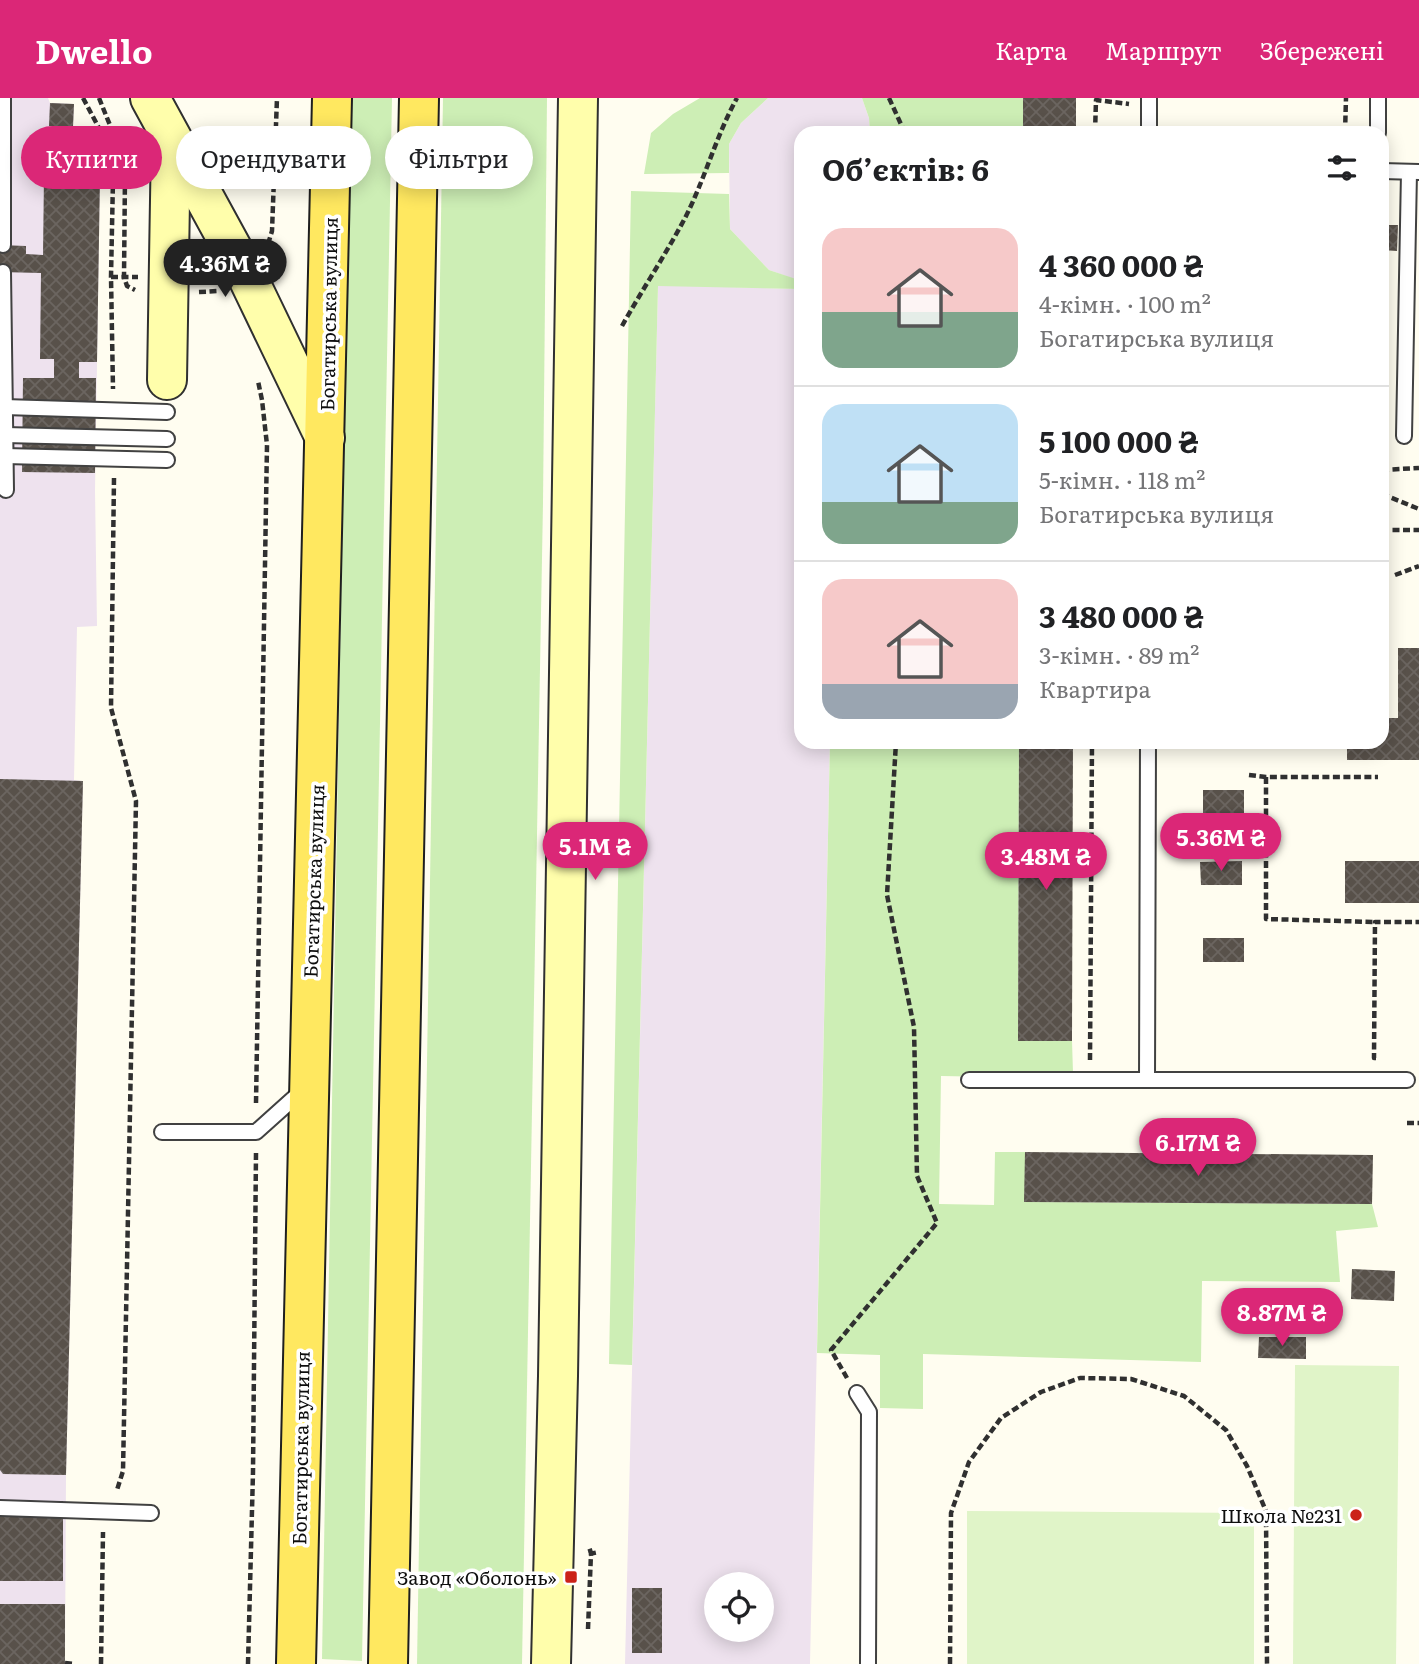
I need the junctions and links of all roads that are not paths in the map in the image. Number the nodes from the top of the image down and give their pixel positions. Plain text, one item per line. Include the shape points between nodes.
1 (3, 98) edge
2 (150, 98) edge
3 (332, 98) edge
4 (419, 98) edge
5 (578, 98) edge
6 (1378, 98) edge
7 (1149, 102) edge
8 (1149, 126) edge
9 (1378, 126) edge
10 (171, 137) junction
11 (1389, 171) edge
12 (1414, 172) edge
13 (3, 245) dead end
14 (3, 272) dead end
15 (167, 396) joint
16 (4, 407) junction
17 (5, 435) junction
18 (1404, 436) dead end
19 (325, 438) junction
20 (167, 439) dead end
21 (5, 456) junction
22 (167, 460) dead end
23 (6, 490) dead end
24 (1148, 749) edge
25 (969, 1080) dead end
26 (1147, 1080) junction
27 (1407, 1080) dead end
28 (308, 1086) junction
29 (162, 1132) dead end
30 (857, 1394) road end
31 (0, 1508) edge
32 (151, 1513) dead end
33 (296, 1664) edge
34 (388, 1664) edge
35 (551, 1664) edge
36 (869, 1664) edge

1 - 13 lane
2 - 10 main road
3 - 19 main road, Богатирська вулиця
4 - 34 main road
5 - 35 main road
6 - 9 lane
7 - 8 lane
10 - 15 main road
10 - 19 main road via 246,272
11 - 12 lane
12 - 18 lane
14 - 16 lane
15 - 16 lane via 114,410
16 - 17 lane
17 - 20 lane
17 - 21 lane
19 - 28 main road, Богатирська вулиця
21 - 22 lane
21 - 23 lane
24 - 26 lane
25 - 26 lane
26 - 27 lane
28 - 29 lane via 256,1132
28 - 33 main road, Богатирська вулиця
30 - 36 lane via 870,1412
31 - 32 lane

